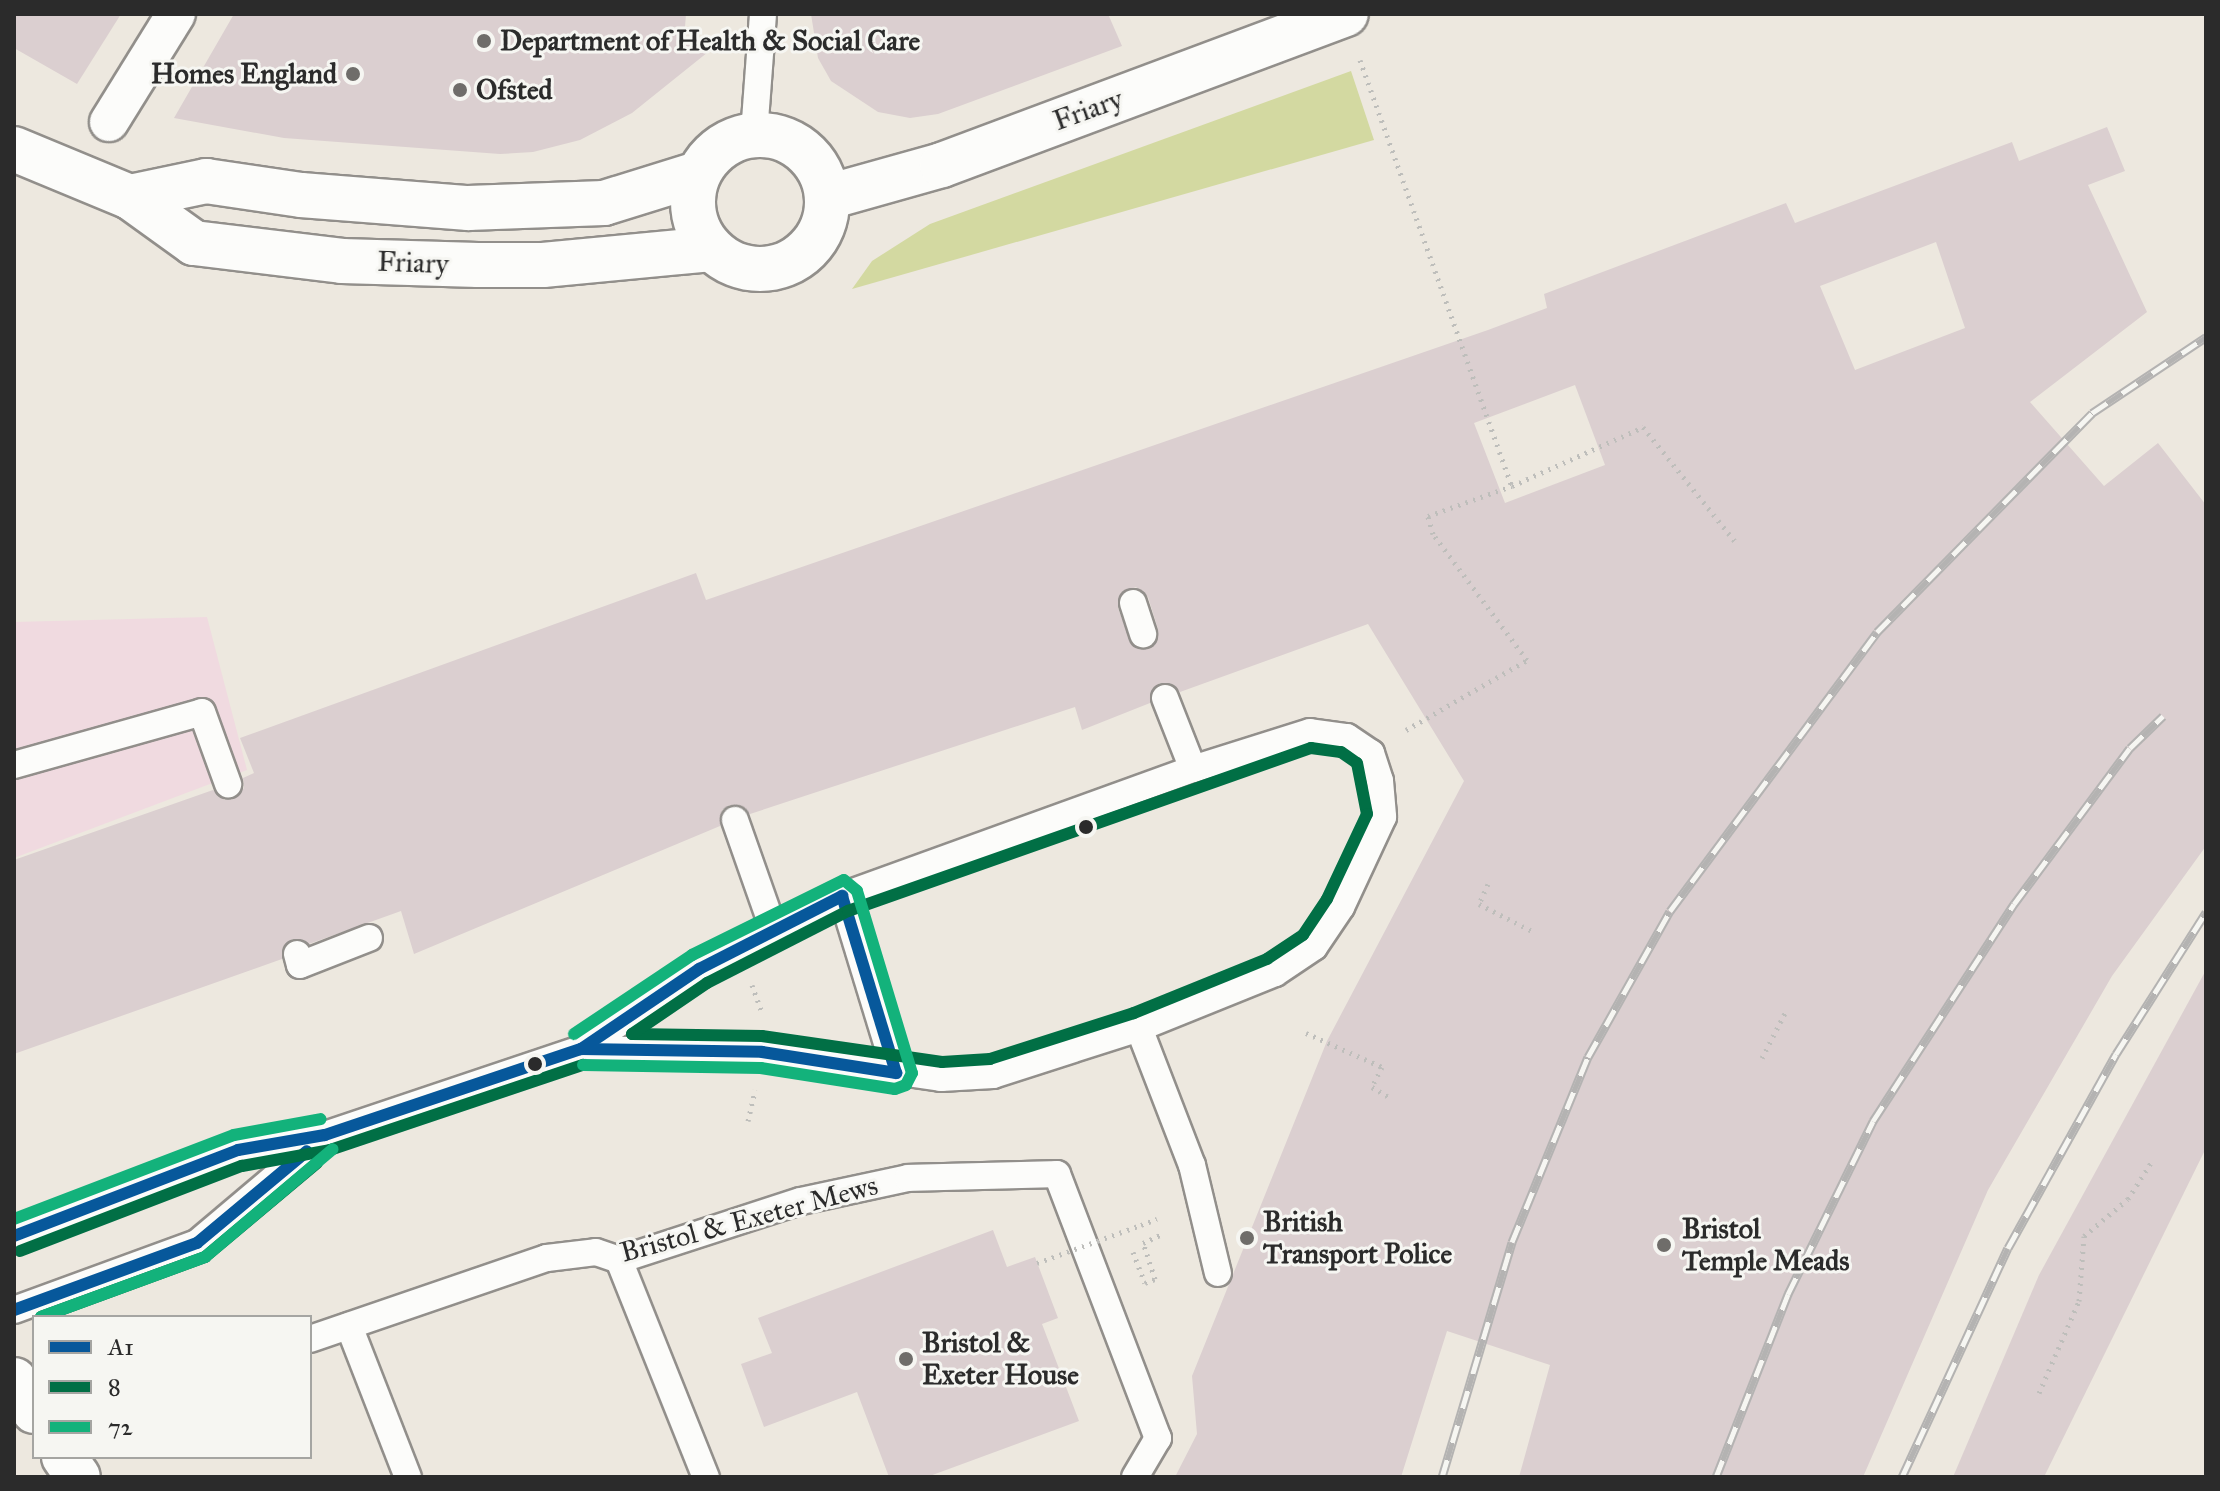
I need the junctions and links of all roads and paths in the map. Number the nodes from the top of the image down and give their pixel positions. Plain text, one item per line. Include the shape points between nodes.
1 (176, 14) edge
2 (763, 14) edge
3 (1350, 27) edge
4 (109, 122) dead end
5 (754, 134) junction
6 (14, 149) edge
7 (697, 174) junction
8 (130, 197) junction
9 (828, 197) junction
10 (711, 249) junction
11 (1512, 486) junction
12 (1738, 545) dead end
13 (1133, 603) dead end
14 (1143, 634) dead end
15 (1165, 698) dead end
16 (1406, 730) dead end
17 (14, 765) edge
18 (1193, 769) junction
19 (228, 784) dead end
20 (735, 820) dead end
21 (1488, 884) dead end
22 (842, 896) junction
23 (774, 931) junction
24 (1534, 932) dead end
25 (369, 938) dead end
26 (297, 954) dead end
27 (749, 979) dead end
28 (1785, 1013) dead end
29 (1139, 1028) junction
30 (765, 1029) dead end
31 (1306, 1033) dead end
32 (581, 1049) junction
33 (1762, 1058) dead end
34 (896, 1073) junction
35 (757, 1082) dead end
36 (1390, 1098) dead end
37 (748, 1121) dead end
38 (325, 1135) junction
39 (2152, 1161) dead end
40 (1157, 1219) dead end
41 (1164, 1233) dead end
42 (14, 1236) edge
43 (1133, 1252) dead end
44 (619, 1260) junction
45 (1037, 1263) dead end
46 (1218, 1273) dead end
47 (14, 1310) edge
48 (349, 1326) junction
49 (312, 1338) edge
50 (14, 1380) edge
51 (2039, 1393) dead end
52 (32, 1408) edge
53 (65, 1459) edge
54 (78, 1477) edge
55 (408, 1477) edge
56 (706, 1477) edge
57 (1135, 1477) edge

1 - 4 street
2 - 5 lane
3 - 9 main road, Friary via 942,165
3 - 11 path
5 - 7 main road, Friary via 731,140 711,154
5 - 9 main road via 782,137 803,149 822,174
6 - 8 main road, Friary
7 - 8 main road, Friary via 604,203 468,208 301,195 206,181
7 - 10 main road via 692,207 698,230
8 - 10 main road, Friary via 194,243 342,261 543,265
9 - 10 main road via 817,239 793,261 770,269 747,268
11 - 12 path via 1643,427
11 - 16 path via 1428,516 1433,534 1527,660
13 - 14 lane
15 - 18 lane
17 - 19 lane via 202,712
18 - 22 lane
18 - 29 lane via 1310,732 1347,737 1371,753 1383,817 1341,907 1314,947 1275,973
20 - 23 lane
21 - 24 path via 1479,904
22 - 23 lane
22 - 34 lane
23 - 32 lane via 699,969
25 - 26 lane via 300,965
27 - 30 path
28 - 33 path
29 - 34 lane via 993,1075 941,1078
29 - 46 lane via 1192,1165
31 - 36 path via 1382,1067 1372,1087
32 - 34 lane via 762,1052
32 - 38 lane
35 - 37 path
38 - 42 lane via 238,1150
38 - 47 lane via 197,1243
39 - 51 path via 2128,1199 2084,1236 2079,1301
40 - 45 path, bridge
41 - 43 path via 1143,1243 1155,1279 1145,1283
44 - 48 lane, Bristol & Exeter Mews via 596,1252 547,1258
44 - 56 lane
44 - 57 lane, Bristol & Exeter Mews via 801,1201 908,1178 1057,1174 1158,1438
48 - 49 lane, Bristol & Exeter Mews
48 - 55 lane
50 - 52 main road
53 - 54 main road

